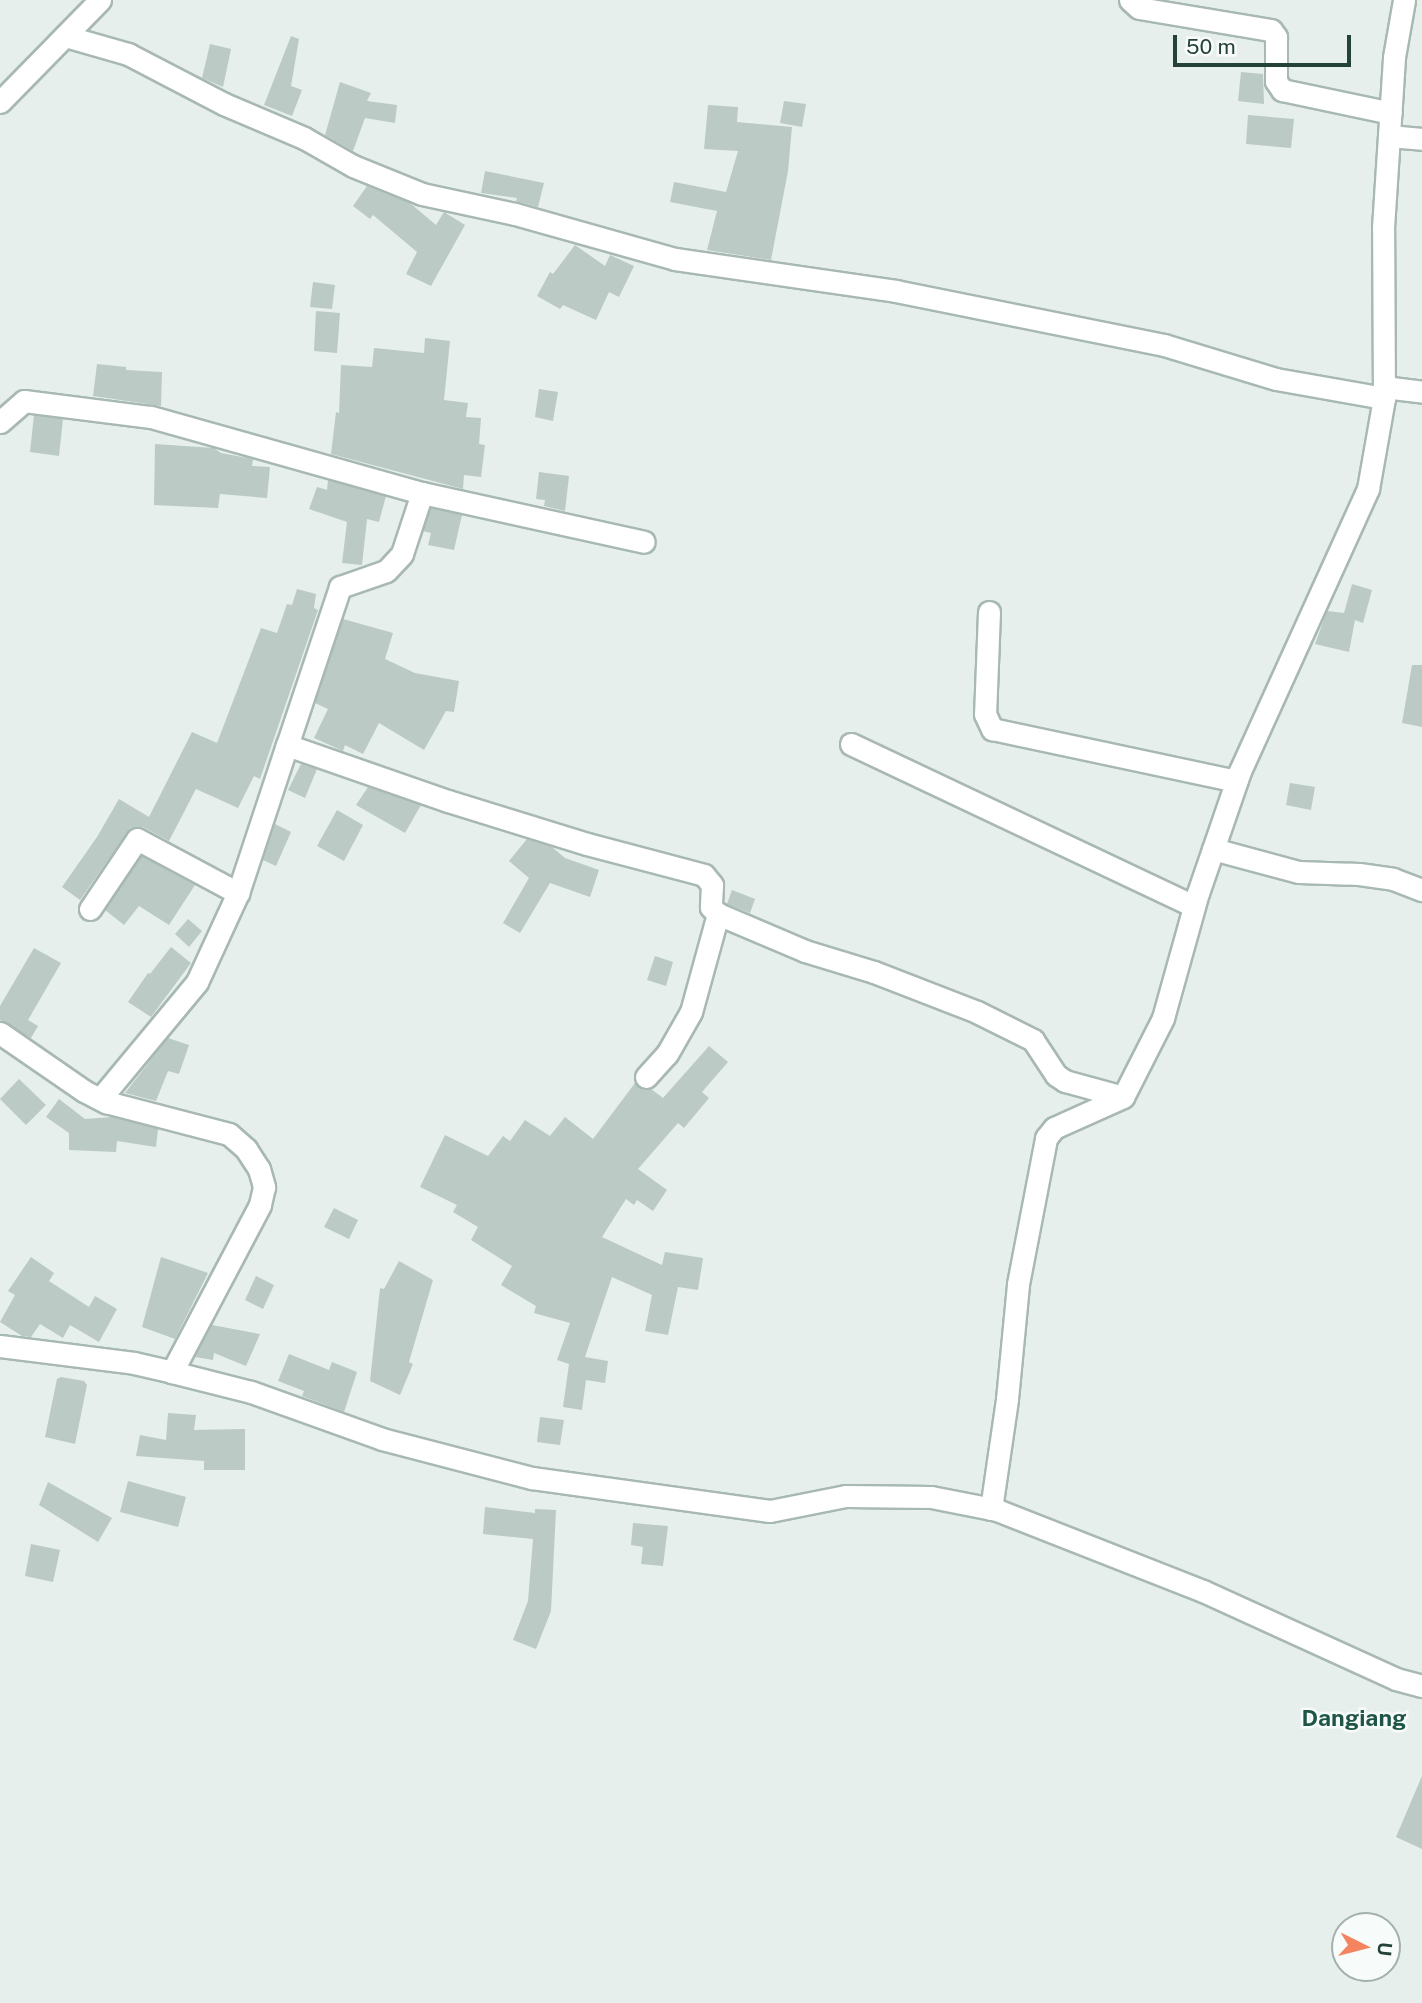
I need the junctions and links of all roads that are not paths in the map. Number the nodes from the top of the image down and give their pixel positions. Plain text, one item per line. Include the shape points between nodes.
1 (100, 0) edge
2 (1130, 0) edge
3 (1404, 0) edge
4 (65, 36) junction
5 (0, 102) edge
6 (1391, 113) junction
7 (1389, 136) junction
8 (1422, 139) edge
9 (1384, 392) junction
10 (1422, 392) edge
11 (0, 422) edge
12 (422, 493) junction
13 (644, 542) dead end
14 (989, 612) dead end
15 (851, 744) dead end
16 (287, 745) junction
17 (1237, 781) junction
18 (1213, 849) junction
19 (1422, 890) edge
20 (238, 892) junction
21 (1194, 906) junction
22 (90, 909) dead end
23 (718, 914) junction
24 (0, 1032) edge
25 (646, 1077) dead end
26 (1123, 1097) junction
27 (100, 1099) junction
28 (0, 1346) edge
29 (172, 1372) junction
30 (991, 1509) junction
31 (1422, 1686) edge

1 - 4 street
2 - 6 street via 1139,8 1271,30 1276,37 1276,81 1282,90
3 - 6 street
4 - 5 street
4 - 9 street via 128,54 353,166 445,200 515,214 675,259 896,291 1164,345 1276,379
6 - 7 street
7 - 8 street
7 - 9 street via 1383,228
9 - 10 street
9 - 17 street via 1368,489
11 - 12 street via 24,401 151,417
12 - 13 street
12 - 16 street via 402,554 386,570 340,587
14 - 17 street via 985,714 992,730
15 - 21 street
16 - 20 street
16 - 23 street via 448,801 704,875 712,885 711,908
17 - 18 street
18 - 19 street via 1299,872 1359,874 1393,879
18 - 21 street
20 - 22 street via 137,839
20 - 27 street via 189,995
21 - 26 street via 1163,1018
23 - 25 street via 691,1012 667,1054
23 - 26 street via 805,951 977,1012 1033,1040 1065,1081
24 - 27 street
26 - 30 street via 1054,1128 1046,1138 1018,1284
27 - 29 street via 229,1134 246,1149 264,1187 260,1205
28 - 29 street
29 - 30 street via 251,1392 382,1439 532,1478 770,1511 846,1496 931,1497
30 - 31 street via 1203,1591 1396,1679

